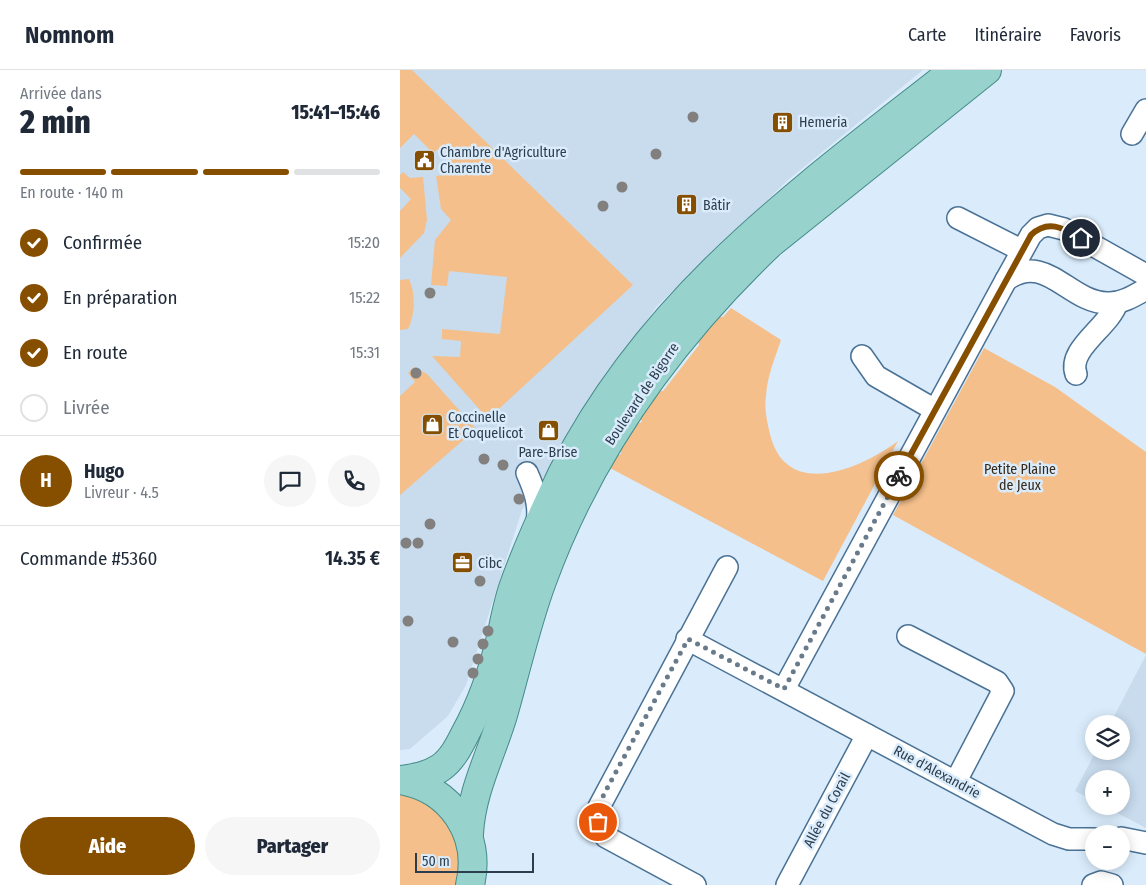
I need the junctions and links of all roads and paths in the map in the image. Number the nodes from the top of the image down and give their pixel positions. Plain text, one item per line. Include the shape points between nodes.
1 (941, 70) edge
2 (954, 70) edge
3 (987, 70) edge
4 (1146, 110) edge
5 (1132, 134) dead end
6 (815, 180) junction
7 (958, 218) dead end
8 (1021, 250) junction
9 (1146, 275) edge
10 (1006, 280) junction
11 (1146, 289) edge
12 (1117, 302) junction
13 (862, 356) dead end
14 (1076, 374) dead end
15 (935, 410) junction
16 (527, 473) dead end
17 (536, 531) junction
18 (727, 567) dead end
19 (908, 636) dead end
20 (688, 639) junction
21 (784, 689) junction
22 (867, 735) junction
23 (400, 780) edge
24 (956, 782) junction
25 (469, 834) junction
26 (1085, 839) edge
27 (1130, 840) edge
28 (1146, 843) edge
29 (477, 878) edge
30 (695, 885) edge
31 (787, 885) edge
32 (1093, 885) edge
33 (1112, 885) edge

1 - 6 main road
2 - 6 main road, Boulevard de Bigorre
3 - 25 main road, Boulevard de Bigorre via 771,243 738,274 682,336 634,402 576,502 542,581 522,641 500,726 474,800
4 - 5 street
6 - 17 main road, Boulevard de Bigorre via 740,244 658,330 613,388 593,420
7 - 8 street
8 - 9 street via 1038,228 1056,226
8 - 10 street
10 - 12 street via 1017,271 1030,269 1042,272 1094,301
10 - 15 street
11 - 12 street
12 - 14 street via 1110,317 1077,353 1074,361
13 - 15 street via 876,376
15 - 21 street
16 - 17 street via 537,498
17 - 23 main road, Boulevard de Bigorre via 512,590 487,685 461,742 441,767 426,775
18 - 20 street
19 - 24 street via 997,682 1003,691
20 - 21 street, Rue d'Alexandrie
20 - 30 street via 599,807 601,832 617,844
21 - 22 street, Rue d'Alexandrie
22 - 24 street, Rue d'Alexandrie
22 - 31 street, Allée du Corail
23 - 25 main road via 422,786 447,802
24 - 26 street, Rue d'Alexandrie via 1053,834 1069,840
25 - 29 main road
27 - 28 street
32 - 33 street via 1101,882

